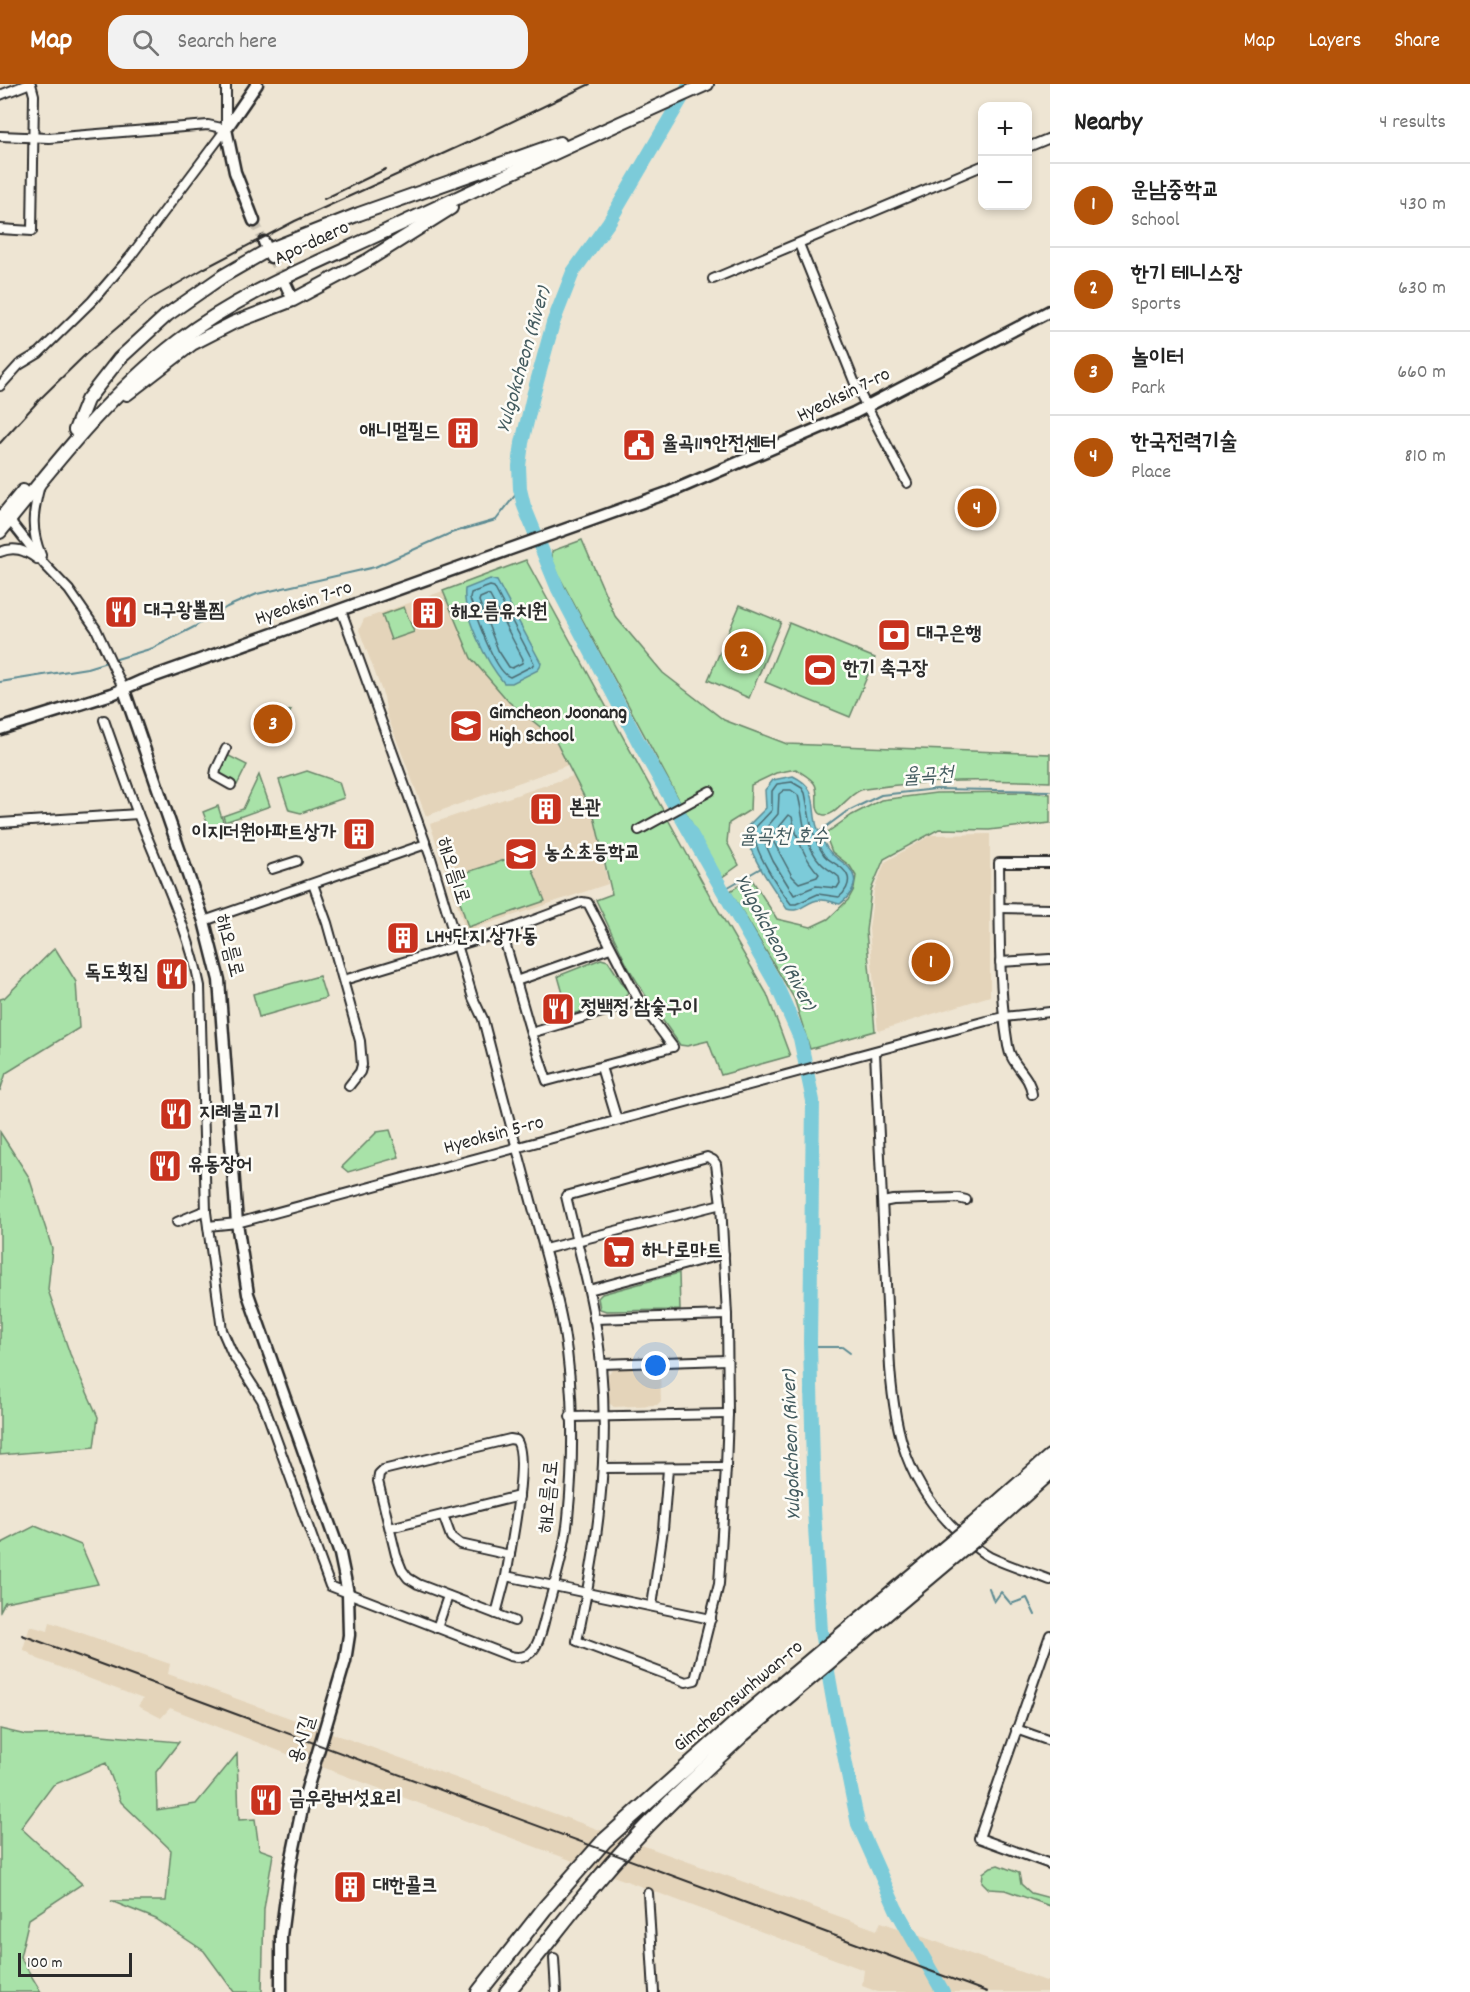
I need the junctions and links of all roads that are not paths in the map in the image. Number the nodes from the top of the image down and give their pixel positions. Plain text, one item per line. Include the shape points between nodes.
1 (30, 84) edge
2 (226, 84) edge
3 (257, 84) edge
4 (688, 84) edge
5 (707, 84) edge
6 (0, 95) edge
7 (611, 123) junction
8 (226, 129) junction
9 (0, 136) edge
10 (32, 138) junction
11 (1050, 138) edge
12 (560, 143) junction
13 (1032, 145) edge
14 (978, 168) edge
15 (520, 169) junction
16 (254, 221) tunnel mouth
17 (0, 229) edge
18 (799, 244) junction
19 (713, 279) dead end
20 (286, 285) tunnel mouth
21 (293, 300) junction
22 (1050, 311) edge
23 (0, 386) edge
24 (867, 407) junction
25 (78, 431) junction
26 (43, 478) junction
27 (908, 483) dead end
28 (5, 517) edge
29 (0, 532) edge
30 (0, 552) edge
31 (45, 565) junction
32 (341, 610) junction
33 (123, 690) junction
34 (104, 720) dead end
35 (0, 729) edge
36 (226, 749) dead end
37 (231, 785) dead end
38 (710, 791) dead end
39 (138, 814) junction
40 (0, 823) edge
41 (639, 830) dead end
42 (426, 844) junction
43 (297, 861) dead end
44 (1050, 863) edge
45 (273, 869) dead end
46 (313, 884) junction
47 (999, 909) junction
48 (1050, 909) edge
49 (204, 921) junction
50 (502, 932) junction
51 (458, 946) junction
52 (610, 948) junction
53 (1050, 959) edge
54 (1000, 962) junction
55 (344, 980) junction
56 (516, 981) junction
57 (639, 1001) junction
58 (1050, 1012) edge
59 (1004, 1017) junction
60 (531, 1033) junction
61 (875, 1052) junction
62 (601, 1067) junction
63 (349, 1086) dead end
64 (1032, 1094) dead end
65 (617, 1120) junction
66 (516, 1147) junction
67 (966, 1200) dead end
68 (883, 1202) junction
69 (720, 1204) junction
70 (201, 1212) dead end
71 (177, 1222) dead end
72 (237, 1223) junction
73 (208, 1226) junction
74 (577, 1241) junction
75 (545, 1249) junction
76 (724, 1254) junction
77 (589, 1290) junction
78 (727, 1315) junction
79 (594, 1319) junction
80 (728, 1360) junction
81 (601, 1364) junction
82 (728, 1414) junction
83 (604, 1417) junction
84 (570, 1418) junction
85 (1050, 1457) edge
86 (726, 1467) junction
87 (604, 1468) junction
88 (668, 1468) junction
89 (1050, 1472) edge
90 (519, 1496) junction
91 (443, 1515) junction
92 (390, 1528) junction
93 (979, 1528) junction
94 (510, 1555) junction
95 (506, 1576) junction
96 (1050, 1580) edge
97 (554, 1586) junction
98 (348, 1593) junction
99 (587, 1593) junction
100 (448, 1596) junction
101 (652, 1606) junction
102 (496, 1614) junction
103 (711, 1619) junction
104 (514, 1622) dead end
105 (437, 1628) junction
106 (1050, 1635) edge
107 (739, 1729) junction
108 (1016, 1729) junction
109 (1050, 1741) edge
110 (1050, 1864) edge
111 (648, 1893) dead end
112 (554, 1958) dead end
113 (281, 1992) edge
114 (479, 1992) edge
115 (507, 1992) edge
116 (556, 1992) edge
117 (654, 1992) edge

1 - 6 street
1 - 10 street via 34,95
2 - 8 street
3 - 8 street
4 - 7 main road, Apo-daero
5 - 7 main road, Apo-daero
7 - 12 main road, Apo-daero
7 - 15 main road, Apo-daero
8 - 10 street via 208,125
8 - 16 street via 235,172
8 - 23 street via 92,301
9 - 10 street
10 - 17 street via 32,231
11 - 13 street
12 - 25 main road, Apo-daero via 232,297 180,330 132,369 103,397
12 - 25 main road via 268,249 167,315 119,359 87,400
14 - 18 street
15 - 21 main road
15 - 25 main road, Apo-daero via 223,310 136,375
18 - 19 street
18 - 24 street
20 - 21 street
21 - 25 main road via 192,344
22 - 24 street, Hyeoksin 7-ro
24 - 27 street
24 - 32 street, Hyeoksin 7-ro via 670,492
25 - 26 main road, Apo-daero
25 - 28 main road, Apo-daero
26 - 28 main road, Apo-daero
26 - 31 street via 33,530
28 - 29 main road, Apo-daero
28 - 31 street
30 - 31 street via 21,549
31 - 33 street via 69,590 96,629
32 - 33 street, Hyeoksin 7-ro
32 - 42 street, 해오름1로
33 - 35 street, Hyeoksin 7-ro
33 - 49 street, 해오름로
34 - 39 street, 해오름2로
36 - 37 street via 216,776
38 - 41 street
39 - 40 street
39 - 73 street, 해오름2로 via 167,884 200,986
42 - 46 street
42 - 51 street, 해오름1로
43 - 45 street
44 - 47 street via 999,863
46 - 49 street
46 - 55 street
47 - 48 street
47 - 54 street
49 - 72 street, 해오름로 via 219,980
50 - 51 street
50 - 52 street via 582,902 592,909
50 - 56 street
51 - 55 street
51 - 66 street, 해오름1로 via 483,1019
52 - 56 street
52 - 57 street
53 - 54 street
54 - 59 street
55 - 63 street via 363,1057 360,1072
56 - 60 street
57 - 60 street
57 - 62 street via 673,1047
58 - 59 street, Hyeoksin 5-ro
59 - 61 street, Hyeoksin 5-ro
59 - 64 street via 1011,1057 1029,1080
60 - 62 street via 547,1081
61 - 65 street, Hyeoksin 5-ro
61 - 68 street
62 - 65 street
65 - 66 street, Hyeoksin 5-ro
66 - 72 street, Hyeoksin 5-ro
66 - 75 street, 해오름2로
67 - 68 street
68 - 96 street via 891,1385 905,1456 918,1482 946,1520 974,1547
69 - 74 street
69 - 74 street via 716,1164 707,1156 566,1196
69 - 76 street
70 - 71 street
72 - 73 street, Hyeoksin 5-ro
72 - 98 street, 해오름로 via 248,1294 340,1554
73 - 98 street, 해오름2로 via 222,1330 262,1400 330,1586
74 - 75 street
74 - 77 street
75 - 84 street, 해오름2로 via 564,1334
76 - 77 street
76 - 78 street
77 - 79 street
78 - 79 street
78 - 80 street
79 - 81 street
80 - 81 street
80 - 82 street
81 - 83 street
82 - 83 street
82 - 86 street
83 - 84 street
83 - 87 street
84 - 97 street, 해오름2로 via 568,1520
85 - 93 highway, Gimcheonsunhwan-ro
86 - 88 street
86 - 103 street via 719,1584
87 - 88 street
87 - 99 street
88 - 101 street
89 - 93 highway, Gimcheonsunhwan-ro
90 - 91 street
90 - 92 street via 521,1450 516,1440 384,1470 378,1481
90 - 94 street
91 - 92 street
91 - 94 street via 451,1536 460,1544
92 - 100 street via 396,1555 408,1578
93 - 107 highway, Gimcheonsunhwan-ro, bridge
94 - 95 street
95 - 97 street
95 - 102 street
97 - 99 street
97 - 105 street, 해오름2로 via 539,1637 528,1656 510,1656
98 - 105 street, 해오름2로
98 - 113 street, 용시길 via 345,1661 304,1799 285,1897
99 - 101 street
99 - 103 street via 577,1641 686,1682 695,1680
100 - 102 street
100 - 105 street
101 - 103 street
102 - 104 street
106 - 108 street
107 - 114 highway, Gimcheonsunhwan-ro via 604,1841
107 - 115 highway, Gimcheonsunhwan-ro via 597,1880
108 - 109 street
108 - 110 street via 979,1838
111 - 117 street
112 - 116 street

